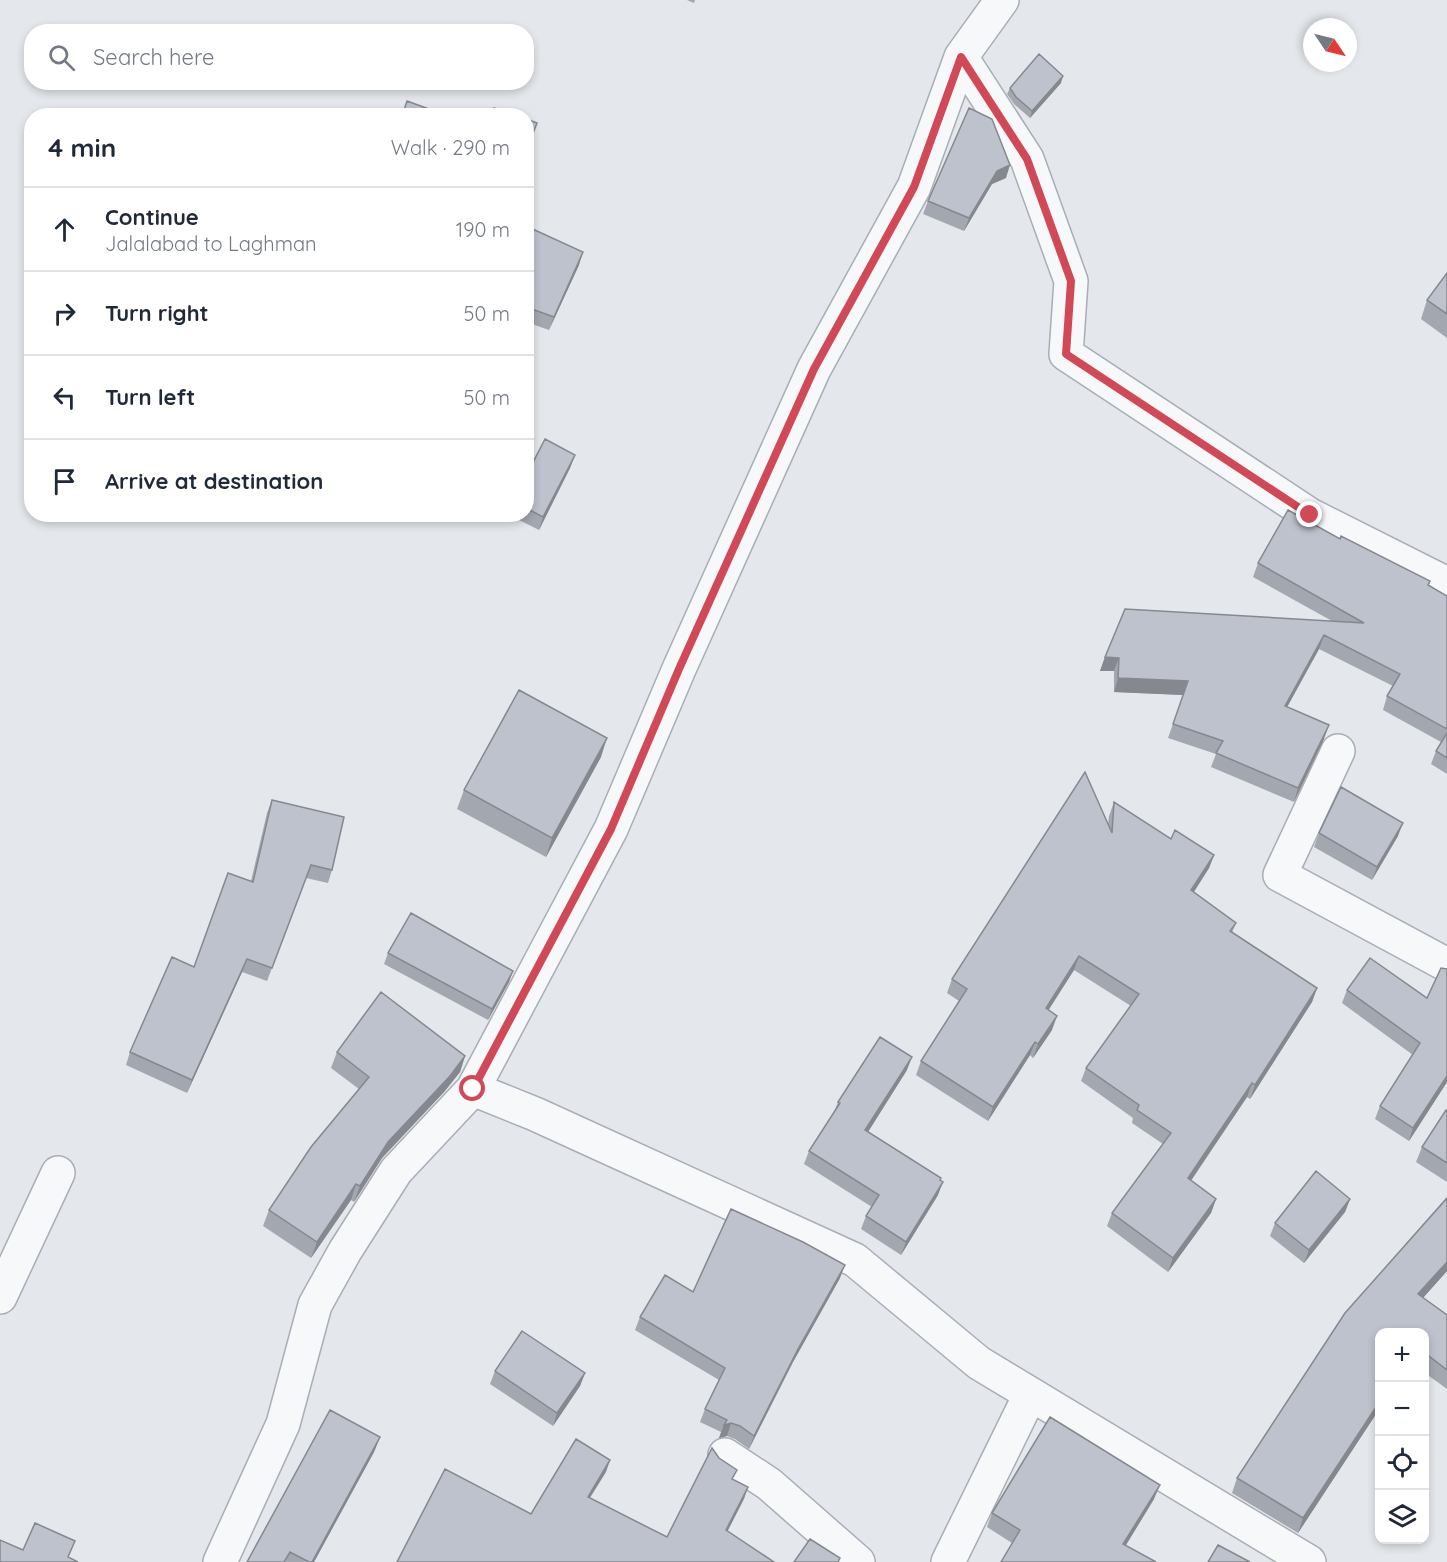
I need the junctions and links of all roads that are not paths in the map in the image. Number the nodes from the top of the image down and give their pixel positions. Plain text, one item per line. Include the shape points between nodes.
1 (1002, 0) edge
2 (961, 57) junction
3 (1447, 584) edge
4 (1338, 751) dead end
5 (1447, 965) edge
6 (473, 1089) junction
7 (58, 1173) dead end
8 (0, 1297) edge
9 (1030, 1395) junction
10 (725, 1455) dead end
11 (220, 1562) edge
12 (858, 1562) edge
13 (948, 1562) edge
14 (1309, 1562) edge

1 - 2 street
2 - 3 street via 1027,159 1071,281 1066,354 1310,515
2 - 6 street via 914,187 814,369 611,829
4 - 5 street via 1280,875
6 - 9 street via 855,1260 980,1363
6 - 11 street via 396,1171 315,1305 283,1424
7 - 8 street
9 - 13 street
9 - 14 street
10 - 12 street via 769,1484

